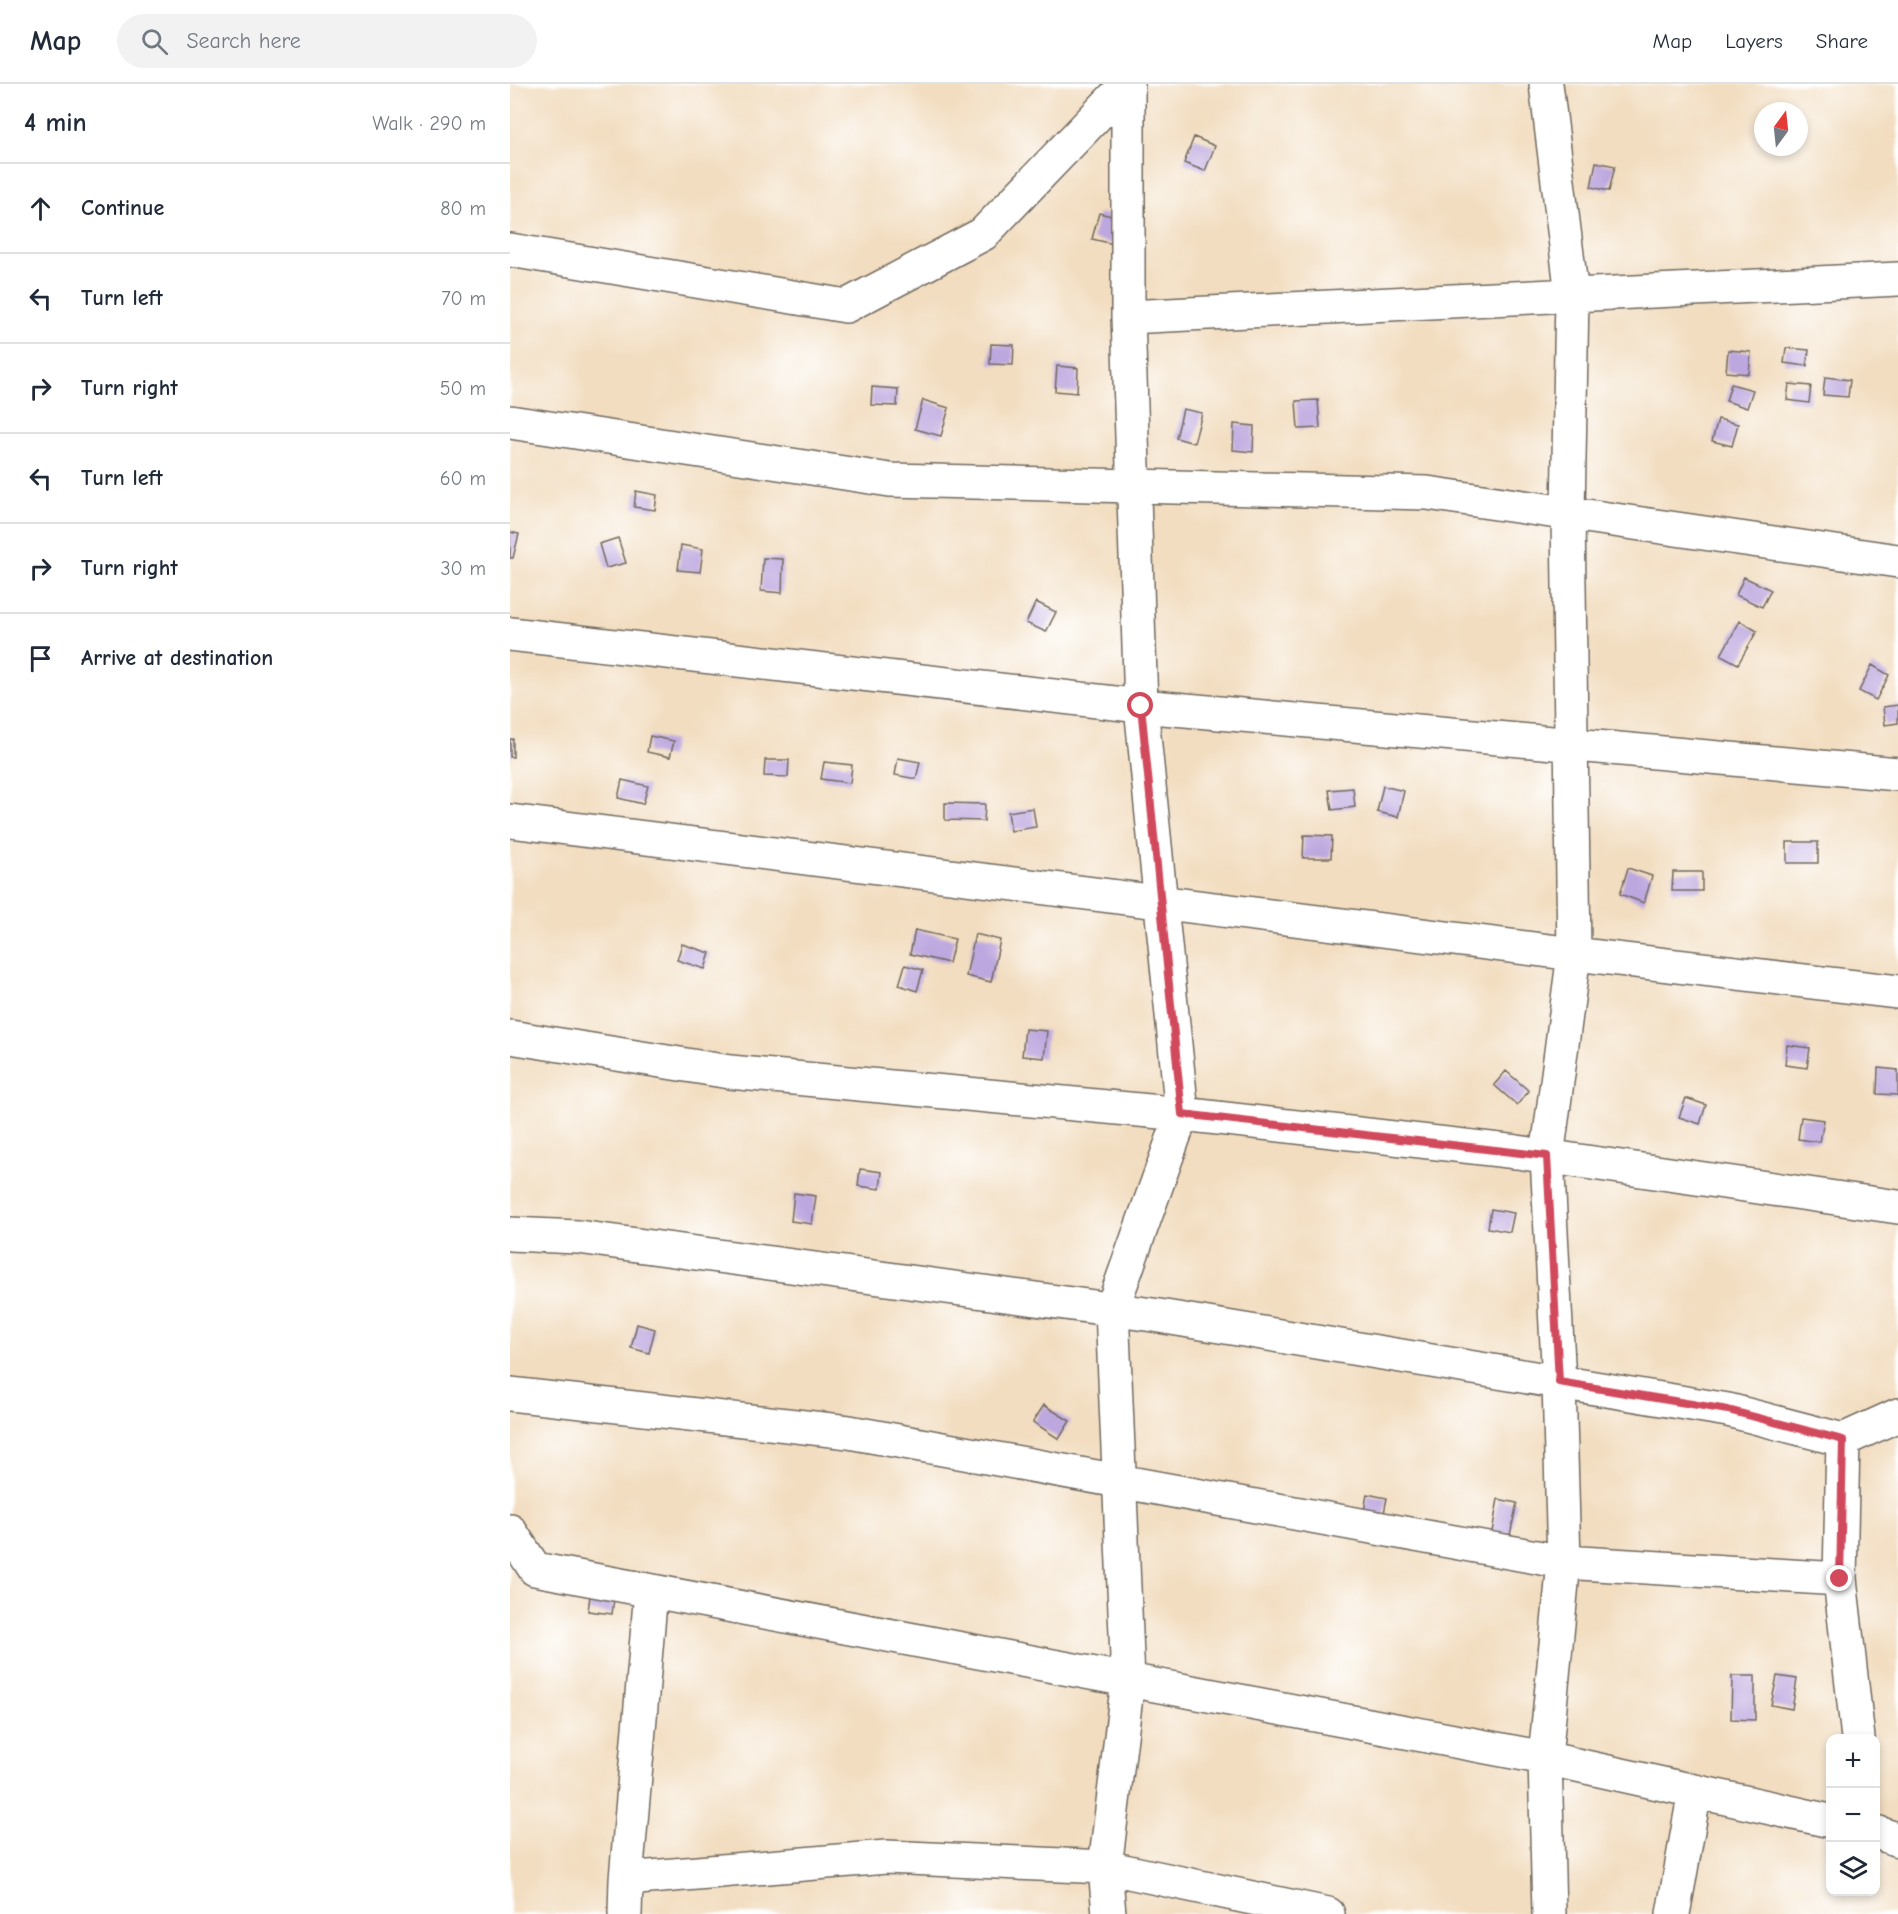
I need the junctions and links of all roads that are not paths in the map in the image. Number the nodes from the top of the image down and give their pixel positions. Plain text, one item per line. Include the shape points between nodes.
1 (1128, 84) edge
2 (1546, 84) edge
3 (510, 250) edge
4 (1898, 279) edge
5 (1572, 295) junction
6 (1128, 317) junction
7 (510, 422) edge
8 (1133, 486) junction
9 (1568, 514) junction
10 (1898, 561) edge
11 (510, 634) edge
12 (1141, 706) junction
13 (1572, 745) junction
14 (1898, 774) edge
15 (510, 821) edge
16 (1161, 902) junction
17 (1574, 954) junction
18 (1898, 992) edge
19 (510, 1038) edge
20 (1182, 1114) junction
21 (1547, 1156) junction
22 (1898, 1207) edge
23 (510, 1234) edge
24 (1112, 1309) junction
25 (1559, 1382) junction
26 (510, 1394) edge
27 (1898, 1415) edge
28 (1843, 1440) junction
29 (1120, 1481) junction
30 (510, 1531) edge
31 (1564, 1562) junction
32 (1840, 1579) junction
33 (651, 1591) junction
34 (1128, 1680) junction
35 (1858, 1734) edge
36 (1545, 1758) junction
37 (1695, 1791) junction
38 (1826, 1820) edge
39 (1880, 1834) edge
40 (1898, 1840) edge
41 (1105, 1867) junction
42 (626, 1879) junction
43 (625, 1914) edge
44 (1109, 1914) edge
45 (1328, 1914) edge
46 (1549, 1914) edge
47 (1673, 1914) edge

1 - 3 street via 983,234 846,306
1 - 6 street
2 - 5 street
4 - 5 street
5 - 6 street
5 - 9 street
6 - 8 street
7 - 8 street via 890,480
8 - 9 street via 1427,493
8 - 12 street
9 - 10 street
9 - 13 street
11 - 12 street
12 - 13 street
12 - 16 street
13 - 14 street
13 - 17 street
15 - 16 street
16 - 17 street
16 - 20 street
17 - 18 street
17 - 21 street
19 - 20 street via 730,1072
20 - 21 street
20 - 24 street
21 - 22 street
21 - 25 street
23 - 24 street via 578,1237
24 - 25 street
24 - 29 street
25 - 28 street via 1728,1410
25 - 31 street
26 - 29 street via 849,1432
27 - 28 street
28 - 32 street
29 - 31 street
29 - 34 street
30 - 33 street via 535,1569
31 - 32 street
31 - 36 street
32 - 35 street
33 - 34 street
33 - 42 street
34 - 36 street
34 - 41 street
36 - 37 street
36 - 46 street
37 - 38 street
37 - 47 street
39 - 40 street
41 - 42 street via 886,1857
41 - 44 street
41 - 45 street
42 - 43 street

